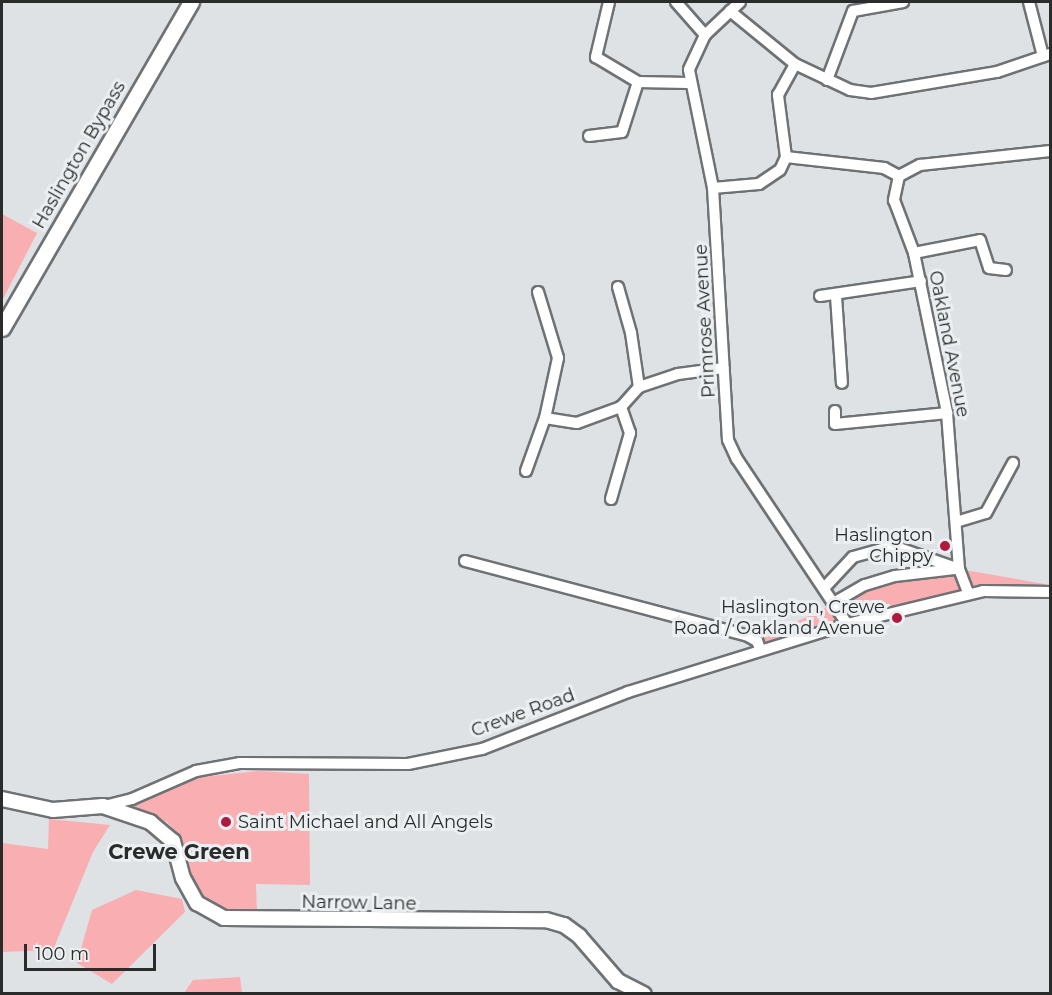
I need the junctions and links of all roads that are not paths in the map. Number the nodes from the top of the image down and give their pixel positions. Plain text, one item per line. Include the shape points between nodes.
1 (191, 2) edge
2 (609, 2) edge
3 (676, 2) edge
4 (740, 2) edge
5 (903, 2) edge
6 (1029, 2) edge
7 (730, 11) junction
8 (705, 35) junction
9 (1047, 55) edge
10 (795, 64) junction
11 (827, 80) junction
12 (638, 82) junction
13 (688, 83) junction
14 (589, 136) dead end
15 (1050, 151) edge
16 (786, 157) junction
17 (899, 176) junction
18 (713, 189) junction
19 (914, 254) junction
20 (1006, 270) dead end
21 (921, 281) junction
22 (618, 287) dead end
23 (538, 292) dead end
24 (820, 296) dead end
25 (836, 296) junction
26 (2, 328) edge
27 (724, 368) junction
28 (842, 383) dead end
29 (639, 387) junction
30 (621, 407) junction
31 (835, 411) dead end
32 (947, 414) junction
33 (545, 418) junction
34 (1013, 463) dead end
35 (526, 471) dead end
36 (611, 499) dead end
37 (956, 522) junction
38 (465, 561) dead end
39 (959, 569) junction
40 (825, 587) junction
41 (1050, 592) edge
42 (968, 593) junction
43 (835, 602) junction
44 (847, 624) junction
45 (760, 649) junction
46 (2, 799) edge
47 (103, 806) junction
48 (644, 993) edge

1 - 26 highway, Haslington Bypass
2 - 12 street via 596,57
3 - 8 street
4 - 7 street, Primrose Avenue
5 - 11 street via 853,11
6 - 9 street
7 - 8 street, Primrose Avenue
7 - 10 street
8 - 13 street, Primrose Avenue via 693,57
9 - 11 street via 997,72 871,93
10 - 11 street
10 - 16 street via 778,95
12 - 13 street
12 - 14 street via 622,132
13 - 18 street, Primrose Avenue
15 - 17 street via 920,165
16 - 17 street via 884,168
16 - 18 street via 780,170 759,184
17 - 19 street, Oakland Avenue via 894,200
18 - 27 street, Primrose Avenue
19 - 20 street via 980,240 989,268
19 - 21 street, Oakland Avenue
21 - 25 street
21 - 32 street, Oakland Avenue
22 - 29 street via 631,333
23 - 33 street via 558,358
24 - 25 street
25 - 28 street
27 - 29 street via 678,374
27 - 40 street, Primrose Avenue via 730,449
29 - 30 street
30 - 33 street via 577,423
30 - 36 street via 630,433
31 - 32 street via 835,424
32 - 37 street, Oakland Avenue
33 - 35 street
34 - 37 street via 986,513
37 - 39 street, Oakland Avenue
38 - 45 street via 746,635 757,641
39 - 40 street via 893,546 853,557
39 - 42 street, Oakland Avenue
39 - 43 street via 895,576 865,585
40 - 43 street, Primrose Avenue
41 - 42 street, Crewe Road via 1006,589
42 - 44 street, Crewe Road
43 - 44 street, Primrose Avenue
44 - 45 street, Crewe Road
45 - 47 street, Crewe Road via 628,692 482,749 408,764 240,763 196,771 132,799
46 - 47 main road, Crewe Road via 53,810
47 - 48 main road, Narrow Lane via 150,822 165,832 173,841 183,878 197,903 224,918 546,920 571,931 618,981

